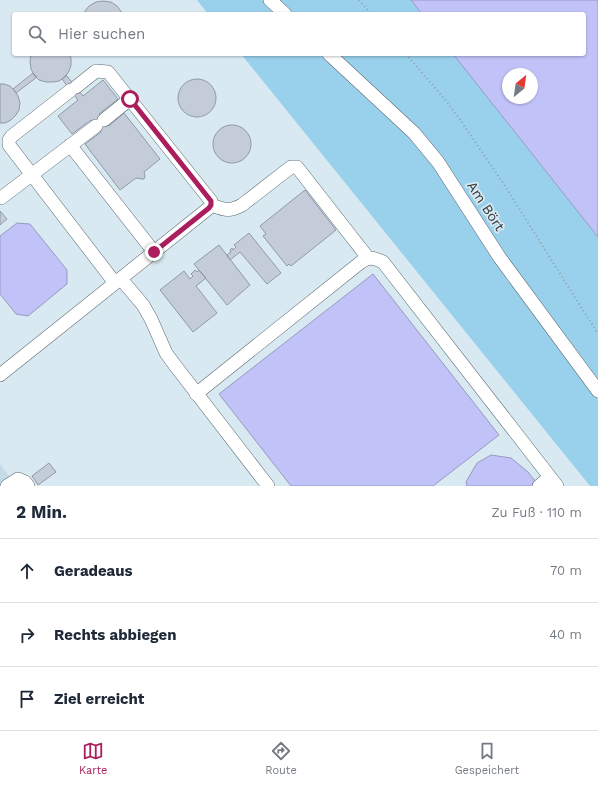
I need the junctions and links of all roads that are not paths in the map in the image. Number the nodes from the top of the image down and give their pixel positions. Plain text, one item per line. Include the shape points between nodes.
1 (270, 0) edge
2 (283, 12) edge
3 (331, 56) edge
4 (130, 99) junction
5 (5, 138) edge
6 (70, 145) junction
7 (32, 175) junction
8 (1, 198) edge
9 (211, 205) junction
10 (154, 252) junction
11 (368, 258) junction
12 (118, 281) junction
13 (0, 375) edge
14 (598, 391) edge
15 (196, 394) junction
16 (553, 482) edge
17 (8, 486) edge
18 (28, 486) edge
19 (268, 486) edge
20 (538, 486) edge

1 - 2 lane
3 - 14 lane, Am Bört via 414,134 438,162 500,258
4 - 5 lane via 108,72 96,71 12,136
4 - 6 lane
4 - 9 lane via 211,201
5 - 7 lane
6 - 7 lane
6 - 10 lane
7 - 8 lane
7 - 12 lane
9 - 10 lane
9 - 11 lane via 223,210 234,210 291,167 297,167
10 - 12 lane
11 - 15 lane
11 - 16 lane via 383,262
12 - 13 lane
12 - 15 lane via 143,304 166,353
15 - 19 lane
16 - 20 lane
17 - 18 lane via 18,479

